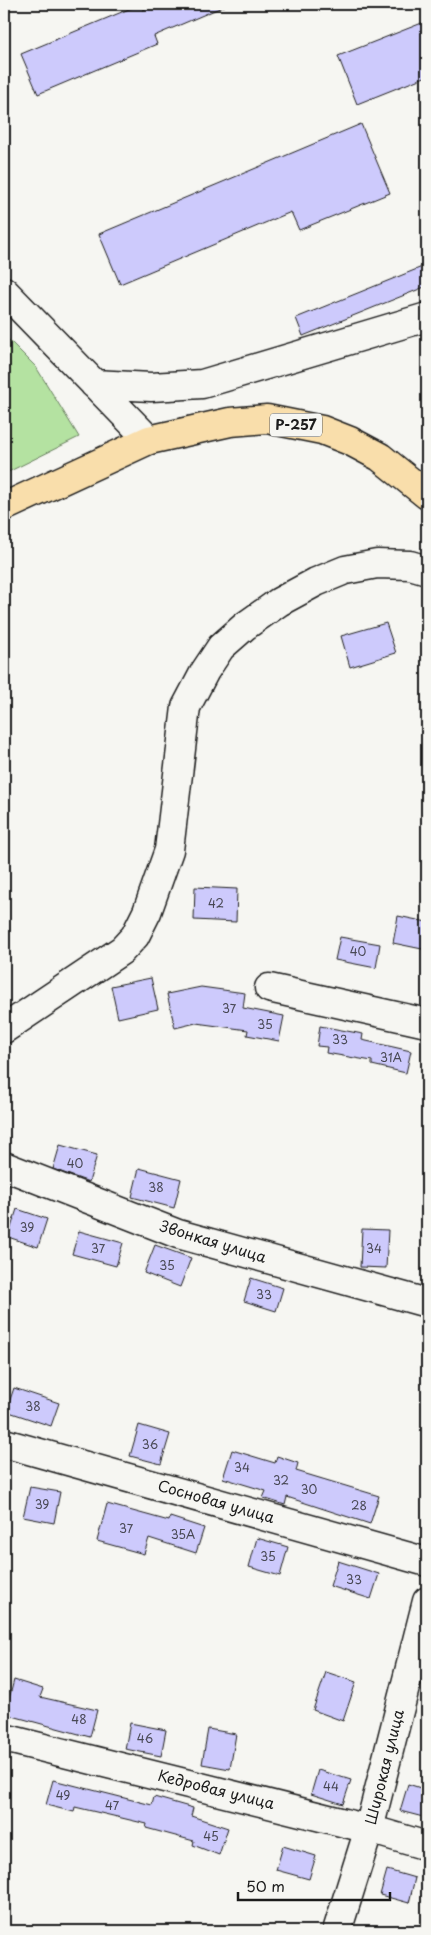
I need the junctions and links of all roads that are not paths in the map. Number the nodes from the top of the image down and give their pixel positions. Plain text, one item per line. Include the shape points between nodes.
1 (4, 291) edge
2 (427, 317) edge
3 (94, 384) junction
4 (148, 440) junction
5 (427, 494) edge
6 (4, 507) edge
7 (427, 570) edge
8 (269, 988) dead end
9 (427, 1024) edge
10 (4, 1029) edge
11 (4, 1166) edge
12 (427, 1303) edge
13 (4, 1443) edge
14 (427, 1562) edge
15 (427, 1601) edge
16 (4, 1738) edge
17 (369, 1829) junction
18 (427, 1846) edge
19 (337, 1931) edge

1 - 3 street
2 - 3 street via 202,384 151,387
3 - 4 street
4 - 5 highway, Р-257 via 230,422 267,419 294,424 350,441 380,457
4 - 6 highway, Р-257
7 - 10 street via 410,565 377,564 345,570 279,602 221,647 186,707 169,850 135,936 122,950
8 - 9 street
11 - 12 street, Звонкая улица via 178,1234
13 - 14 street, Сосновая улица
15 - 17 street, Широкая улица
16 - 17 street, Кедровая улица
17 - 18 street, Кедровая улица
17 - 19 street, Широкая улица

